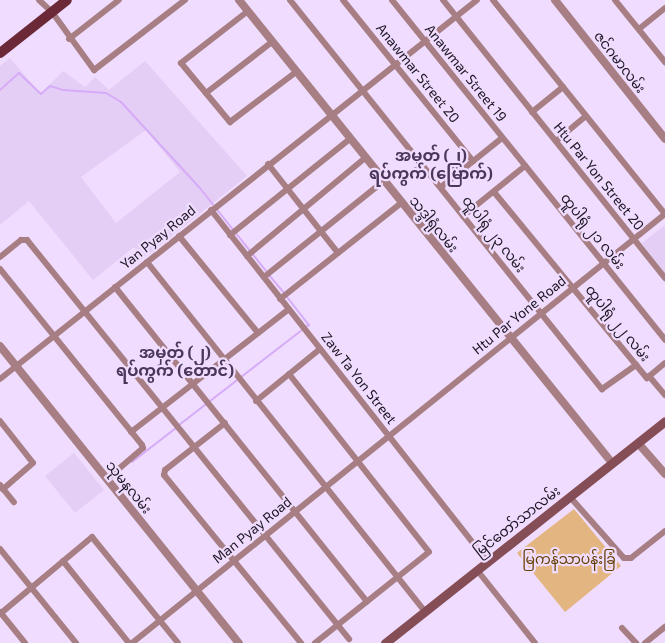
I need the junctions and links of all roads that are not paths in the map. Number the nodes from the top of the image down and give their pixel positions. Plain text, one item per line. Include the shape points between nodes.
1 (39, 0) edge
2 (67, 0) edge
3 (119, 0) edge
4 (185, 0) edge
5 (239, 0) edge
6 (290, 0) edge
7 (343, 0) edge
8 (392, 0) edge
9 (443, 0) edge
10 (477, 0) edge
11 (493, 0) edge
12 (555, 0) edge
13 (616, 0) edge
14 (665, 8) edge
15 (52, 12) junction
16 (248, 12) junction
17 (456, 16) junction
18 (639, 29) junction
19 (70, 39) junction
20 (425, 41) junction
21 (272, 42) junction
22 (0, 53) edge
23 (664, 59) edge
24 (395, 65) junction
25 (296, 72) junction
26 (563, 87) junction
27 (362, 91) junction
28 (206, 93) junction
29 (532, 112) junction
30 (331, 115) junction
31 (586, 116) junction
32 (502, 138) junction
33 (350, 139) junction
34 (665, 139) edge
35 (556, 141) junction
36 (365, 158) junction
37 (473, 161) junction
38 (268, 164) junction
39 (525, 166) junction
40 (384, 181) junction
41 (441, 187) junction
42 (287, 188) junction
43 (494, 192) junction
44 (401, 203) junction
45 (303, 208) junction
46 (211, 210) junction
47 (665, 214) edge
48 (463, 216) junction
49 (321, 232) junction
50 (230, 234) junction
51 (178, 236) junction
52 (634, 239) junction
53 (338, 253) junction
54 (247, 256) junction
55 (0, 257) edge
56 (147, 262) junction
57 (603, 263) junction
58 (0, 269) edge
59 (264, 277) junction
60 (665, 278) edge
61 (115, 287) junction
62 (573, 288) junction
63 (280, 299) junction
64 (289, 309) junction
65 (85, 312) junction
66 (541, 314) junction
67 (258, 333) junction
68 (54, 336) junction
69 (510, 339) junction
70 (665, 340) edge
71 (0, 346) edge
72 (320, 350) junction
73 (224, 360) junction
74 (665, 363) edge
75 (636, 365) junction
76 (16, 366) junction
77 (289, 374) junction
78 (648, 377) junction
79 (0, 379) edge
80 (194, 384) junction
81 (665, 395) edge
82 (256, 400) junction
83 (164, 408) junction
84 (0, 421) edge
85 (665, 421) edge
86 (225, 423) junction
87 (131, 432) junction
88 (389, 436) junction
89 (638, 442) junction
90 (195, 447) junction
91 (358, 461) junction
92 (612, 463) junction
93 (665, 474) edge
94 (107, 479) junction
95 (2, 487) edge
96 (324, 488) junction
97 (570, 497) junction
98 (14, 502) dead end
99 (295, 512) junction
100 (665, 531) edge
101 (265, 536) junction
102 (0, 548) edge
103 (234, 560) junction
104 (63, 561) junction
105 (488, 562) junction
106 (477, 570) junction
107 (396, 578) junction
108 (32, 588) junction
109 (196, 590) junction
110 (367, 601) junction
111 (425, 611) junction
112 (0, 613) edge
113 (159, 621) junction
114 (337, 624) junction
115 (665, 627) edge
116 (622, 628) dead end
117 (349, 639) dead end
118 (25, 643) edge
119 (76, 643) edge
120 (130, 643) edge
121 (178, 643) edge
122 (239, 643) edge
123 (301, 643) edge
124 (315, 643) edge
125 (385, 643) edge
126 (536, 643) edge
127 (636, 643) edge
128 (645, 643) edge

1 - 15 street
2 - 15 main road
3 - 19 street
4 - 19 street via 94,70
5 - 16 street, သဒ္ဒါရုံလမ်း
6 - 27 street, ထူပါရုံ ၂၃ လမ်း
7 - 24 street, Anawmar Street 20
8 - 20 street, Anawmar Street 19
9 - 17 street, Htu Par Yon Street 20
10 - 17 street, Yan Pyay Road
11 - 26 street
12 - 34 street, ဇင်ဂမာလမ်း
13 - 18 street
14 - 18 street
15 - 19 street
15 - 22 main road
16 - 21 street, သဒ္ဒါရုံလမ်း
16 - 28 street via 181,62
17 - 20 street, Yan Pyay Road
17 - 29 street, Htu Par Yon Street 20
18 - 23 street
20 - 24 street, Yan Pyay Road
20 - 32 street, Anawmar Street 19
21 - 25 street, သဒ္ဒါရုံလမ်း
21 - 28 street
24 - 27 street, Yan Pyay Road
24 - 37 street, Anawmar Street 20
25 - 28 street via 230,122
25 - 30 street, သဒ္ဒါရုံလမ်း
26 - 29 street
26 - 31 street
27 - 30 street, Yan Pyay Road
27 - 41 street, ထူပါရုံ ၂၃ လမ်း
29 - 35 street, Htu Par Yon Street 20
30 - 33 street, သဒ္ဒါရုံလမ်း
30 - 38 street, Yan Pyay Road
31 - 35 street
31 - 47 street
32 - 37 street
32 - 39 street, ထူပါရုံ ၂၁ လမ်း
33 - 36 street, သဒ္ဒါရုံလမ်း
33 - 42 street
35 - 52 street, Htu Par Yon Street 20
36 - 40 street, သဒ္ဒါရုံလမ်း
36 - 45 street
37 - 41 street
38 - 42 street
38 - 46 street, Yan Pyay Road
39 - 43 street
39 - 57 street, ထူပါရုံ ၂၁ လမ်း
40 - 44 street, သဒ္ဒါရုံလမ်း
40 - 49 street
41 - 48 street, ထူပါရုံ ၂၃ လမ်း
42 - 45 street
42 - 50 street
43 - 48 street
43 - 62 street, ထူပါရုံ ၂၂ လမ်း
44 - 53 street
44 - 69 street, သဒ္ဒါရုံလမ်း
45 - 49 street
45 - 54 street
46 - 50 street, Zaw Ta Yon Street
46 - 51 street, Yan Pyay Road
47 - 52 street, Htu Par Yone Road
48 - 66 street, ထူပါရုံ ၂၃ လမ်း
49 - 53 street
49 - 59 street
50 - 54 street, Zaw Ta Yon Street
51 - 56 street, Yan Pyay Road
51 - 67 street
52 - 57 street, Htu Par Yone Road
52 - 60 street, Htu Par Yon Street 20
53 - 63 street
54 - 59 street, Zaw Ta Yon Street
55 - 65 street via 24,239
56 - 61 street, Yan Pyay Road
56 - 73 street
57 - 62 street, Htu Par Yone Road
57 - 70 street, ထူပါရုံ ၂၁ လမ်း
58 - 68 street
59 - 63 street, Zaw Ta Yon Street
61 - 65 street, Yan Pyay Road
61 - 80 street
62 - 66 street, Htu Par Yone Road
62 - 75 street, ထူပါရုံ ၂၂ လမ်း
63 - 64 street, Zaw Ta Yon Street
64 - 67 street
64 - 72 street, Zaw Ta Yon Street
65 - 68 street, Yan Pyay Road
65 - 83 street
66 - 69 street, Htu Par Yone Road
66 - 75 street, ထူပါရုံ ၂၃ လမ်း via 603,390
67 - 73 street
68 - 76 street, Yan Pyay Road
68 - 87 street
69 - 88 street, Htu Par Yone Road
69 - 92 street, သဒ္ဒါရုံလမ်း
71 - 76 street, သုမနလမ်း
72 - 77 street
72 - 88 street, Zaw Ta Yon Street
73 - 80 street
73 - 82 street
74 - 78 street
75 - 78 street, ထူပါရုံ ၂၂ လမ်း
76 - 79 street, Yan Pyay Road
76 - 94 street, သုမနလမ်း
77 - 82 street
77 - 91 street
78 - 81 street, ထူပါရုံ ၂၂ လမ်း
80 - 83 street
80 - 86 street
82 - 96 street
83 - 87 street
83 - 90 street
84 - 95 street via 33,463
85 - 89 main road, မြင်တော်သာလမ်း
86 - 90 street
86 - 99 street
87 - 94 street via 143,447
88 - 91 street, Man Pyay Road
88 - 105 street, Zaw Ta Yon Street
89 - 92 main road, မြင်တော်သာလမ်း
89 - 93 street
90 - 101 street
90 - 103 street via 164,473
91 - 96 street, Man Pyay Road
91 - 107 street via 429,552
92 - 97 main road, မြင်တော်သာလမ်း
94 - 109 street, သုမနလမ်း
95 - 98 street
96 - 99 street, Man Pyay Road
96 - 107 street
97 - 100 street via 624,558 631,558
97 - 105 main road, မြင်တော်သာလမ်း
99 - 101 street, Man Pyay Road
99 - 110 street
101 - 103 street, Man Pyay Road
101 - 114 street
102 - 108 street
103 - 109 street, Man Pyay Road
103 - 123 street
104 - 108 street
104 - 113 street via 92,537
104 - 120 street
105 - 106 main road, မြင်တော်သာလမ်း
106 - 111 main road, မြင်တော်သာလမ်း
106 - 126 street
107 - 110 street
107 - 111 street
108 - 112 street
108 - 119 street
109 - 113 street, Man Pyay Road
109 - 122 street, သုမနလမ်း
110 - 114 street
111 - 125 main road, မြင်တော်သာလမ်း
112 - 118 street
113 - 120 street, Man Pyay Road
113 - 121 street
114 - 117 street
114 - 124 street
115 - 128 street
116 - 127 street

